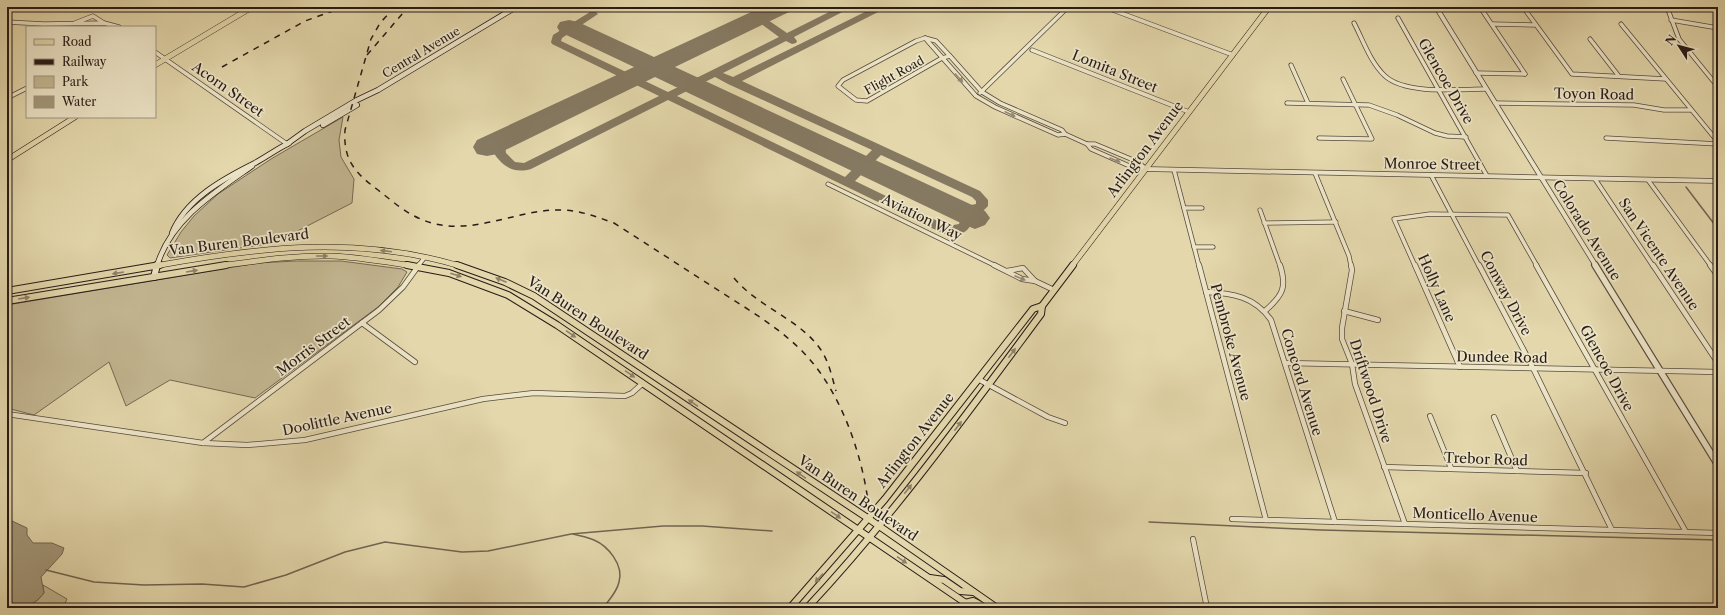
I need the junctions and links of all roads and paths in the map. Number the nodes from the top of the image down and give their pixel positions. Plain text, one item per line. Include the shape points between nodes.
1 (252, 7) edge
2 (516, 7) edge
3 (1068, 7) edge
4 (1105, 7) edge
5 (1269, 7) edge
6 (1436, 7) edge
7 (1480, 7) edge
8 (1523, 7) edge
9 (1667, 7) edge
10 (1398, 18) dead end
11 (1671, 20) junction
12 (7, 22) edge
13 (73, 23) junction
14 (104, 23) junction
15 (1354, 23) dead end
16 (1492, 24) junction
17 (1621, 24) dead end
18 (1535, 25) junction
19 (115, 26) edge
20 (1718, 28) edge
21 (926, 38) junction
22 (1590, 39) dead end
23 (1032, 50) dead end
24 (156, 53) edge
25 (1233, 55) junction
26 (950, 56) junction
27 (942, 58) junction
28 (165, 59) junction
29 (156, 64) edge
30 (947, 65) junction
31 (1290, 65) dead end
32 (922, 71) junction
33 (1476, 73) junction
34 (1618, 75) junction
35 (1343, 79) dead end
36 (1666, 79) junction
37 (1718, 82) edge
38 (26, 88) edge
39 (1437, 88) junction
40 (1486, 89) junction
41 (982, 92) junction
42 (976, 96) junction
43 (7, 98) edge
44 (1287, 103) dead end
45 (1308, 103) junction
46 (1495, 103) junction
47 (1356, 104) junction
48 (1691, 110) junction
49 (1189, 112) junction
50 (73, 118) edge
51 (1066, 134) junction
52 (1466, 137) junction
53 (1319, 138) dead end
54 (1606, 138) dead end
55 (1718, 143) edge
56 (287, 144) junction
57 (1087, 144) junction
58 (7, 160) edge
59 (1146, 169) junction
60 (1174, 170) junction
61 (1315, 173) junction
62 (1431, 175) junction
63 (1487, 176) junction
64 (1541, 177) junction
65 (1595, 178) junction
66 (1648, 180) junction
67 (1716, 181) edge
68 (828, 184) dead end
69 (1718, 186) edge
70 (1184, 208) junction
71 (1202, 208) dead end
72 (1260, 210) dead end
73 (1452, 214) junction
74 (1336, 222) junction
75 (1264, 223) junction
76 (1194, 247) junction
77 (1213, 247) dead end
78 (425, 257) junction
79 (157, 266) junction
80 (418, 266) junction
81 (1007, 271) junction
82 (1718, 276) edge
83 (154, 277) junction
84 (1035, 281) junction
85 (1054, 290) junction
86 (7, 291) edge
87 (1206, 292) junction
88 (7, 301) edge
89 (1042, 306) junction
90 (1266, 310) junction
91 (1344, 310) junction
92 (1378, 320) dead end
93 (362, 323) junction
94 (415, 362) dead end
95 (1718, 362) edge
96 (1285, 363) junction
97 (1352, 364) junction
98 (1460, 367) junction
99 (1533, 368) junction
100 (1596, 370) junction
101 (1660, 372) junction
102 (1718, 372) edge
103 (978, 379) junction
104 (643, 383) junction
105 (988, 385) junction
106 (7, 414) edge
107 (1430, 416) dead end
108 (1494, 417) dead end
109 (1065, 423) dead end
110 (203, 443) junction
111 (1718, 465) edge
112 (1384, 466) junction
113 (1451, 468) junction
114 (1517, 470) junction
115 (1586, 474) junction
116 (869, 520) junction
117 (1232, 520) dead end
118 (1266, 520) junction
119 (1335, 522) junction
120 (1404, 524) junction
121 (879, 527) junction
122 (1612, 530) junction
123 (859, 531) junction
124 (1686, 532) junction
125 (1718, 533) edge
126 (870, 538) junction
127 (1193, 539) dead end
128 (928, 578) junction
129 (973, 592) junction
130 (965, 603) junction
131 (790, 608) edge
132 (807, 608) edge
133 (973, 608) edge
134 (986, 608) edge
135 (997, 608) edge
136 (1207, 608) edge

1 - 28 main road
2 - 56 main road, Central Avenue
3 - 41 street
4 - 25 street
5 - 25 main road, Arlington Avenue
6 - 33 street, Colorado Avenue
7 - 16 street
8 - 18 street
9 - 11 street
10 - 39 street, Glencoe Drive
11 - 20 street
11 - 37 street via 1679,39 1714,82
12 - 13 street
13 - 14 street
13 - 14 street via 98,16
14 - 19 street
15 - 39 street via 1385,76 1407,87
16 - 18 street
16 - 33 street via 1525,74
17 - 36 street
18 - 34 street via 1572,74
21 - 26 street, Flight Road via 933,39
21 - 27 street
21 - 32 street, Flight Road via 843,80 838,86 856,100 864,102
22 - 34 street
23 - 49 street, Lomita Street
24 - 28 street, Acorn Street
25 - 49 main road, Arlington Avenue
26 - 27 street, Flight Road
26 - 41 street
27 - 30 street
27 - 32 street, Flight Road
28 - 29 main road
28 - 56 street, Acorn Street
30 - 32 street via 937,64
30 -> 42 street
31 - 45 street
33 - 40 street, Colorado Avenue
34 - 36 street
35 - 47 street
36 - 48 street
38 - 43 street
39 - 40 street
39 - 52 street, Glencoe Drive
40 - 46 street, Colorado Avenue
41 - 42 street
41 - 51 street
42 -> 51 street via 1058,135
44 - 45 street
45 - 47 street
46 - 48 street, Toyon Road
46 - 64 street, Colorado Avenue
47 - 52 street via 1369,105 1397,115 1435,133
47 - 53 street via 1372,138
48 - 55 street
49 - 59 main road, Arlington Avenue
50 - 58 main road
51 - 57 street
52 - 63 street, Glencoe Drive
54 - 55 street
56 - 79 main road, Central Avenue via 253,164 247,171 210,196 172,232
57 - 59 street via 1095,144 1138,162
57 -> 59 street via 1091,149 1134,168
59 - 60 street, Monroe Street
59 - 85 main road, Arlington Avenue
60 - 61 street, Monroe Street
60 - 70 street, Pembroke Avenue
61 - 62 street, Monroe Street
61 - 74 street, Driftwood Drive
62 - 63 street, Monroe Street
62 - 73 street, Conway Drive
63 - 64 street, Monroe Street
64 - 65 street, Monroe Street
64 - 101 street, Colorado Avenue
65 - 66 street, Monroe Street
65 - 95 street, San Vicente Avenue
66 - 67 street, Monroe Street
66 - 82 street
67 - 69 street
68 - 81 street, Aviation Way
70 - 71 street
70 - 76 street, Pembroke Avenue
72 - 75 street
73 - 98 street, Holly Lane via 1394,219
73 - 99 street, Conway Drive
73 - 100 street, Glencoe Drive via 1508,215
74 - 75 street
74 - 91 street, Driftwood Drive via 1352,270
75 - 90 street via 1285,280 1278,300
76 - 77 street
76 - 87 street, Pembroke Avenue
78 -> 79 main road, Van Buren Boulevard via 352,247 290,246
78 - 80 street, Morris Street
116 -> 78 main road, Van Buren Boulevard via 534,296 474,270
79 - 83 main road, Central Avenue
79 -> 86 main road, Van Buren Boulevard
83 -> 80 main road, Van Buren Boulevard via 248,262 305,257 351,258
80 - 93 street, Morris Street via 396,295
80 -> 104 main road, Van Buren Boulevard via 458,275 508,295
81 -> 84 street, Aviation Way via 1022,279
81 - 84 street, Aviation Way via 1023,268
88 -> 83 main road, Van Buren Boulevard
84 - 85 street, Aviation Way
85 - 89 main road, Arlington Avenue
87 - 90 street via 1239,295
87 - 118 street, Pembroke Avenue
89 - 103 main road, Arlington Avenue via 1033,309
105 -> 89 main road, Arlington Avenue via 1041,314
90 - 96 street, Concord Avenue via 1272,320
91 - 92 street
91 - 97 street, Driftwood Drive via 1342,339
93 - 94 street
93 - 110 street, Morris Street
96 - 97 street, Dundee Road
96 - 119 street, Concord Avenue
97 - 98 street, Dundee Road
97 - 112 street, Driftwood Drive via 1355,384
98 - 99 street, Dundee Road
99 - 100 street, Dundee Road
99 - 115 street, Conway Drive
100 - 101 street, Dundee Road
100 - 124 street, Glencoe Drive
101 - 102 street, Dundee Road
101 - 111 street, Colorado Avenue
103 - 105 street
103 - 116 main road, Arlington Avenue via 933,441
104 - 110 street, Doolittle Avenue via 625,396 534,394 483,399 293,441 247,445
104 -> 123 main road, Van Buren Boulevard
105 - 109 street via 1048,417
121 -> 105 main road, Arlington Avenue
106 - 110 street, Doolittle Avenue
107 - 113 street
108 - 114 street
112 - 113 street, Trebor Road
112 - 120 street, Driftwood Drive
113 - 114 street, Trebor Road
114 - 115 street, Trebor Road
115 - 122 street, Conway Drive
116 - 121 main road, Van Buren Boulevard
116 - 123 main road, Arlington Avenue
117 - 118 street, Monticello Avenue
118 - 119 street, Monticello Avenue
119 - 120 street, Monticello Avenue
120 - 122 street, Monticello Avenue
121 - 126 main road, Arlington Avenue
121 - 129 main road, Van Buren Boulevard
122 - 124 street, Monticello Avenue
123 - 126 main road, Van Buren Boulevard
123 -> 131 main road, Arlington Avenue via 838,558
124 - 125 street, Monticello Avenue
126 -> 128 main road, Van Buren Boulevard
126 - 132 main road, Arlington Avenue
127 - 136 street
128 - 129 main road via 944,580 963,592
128 - 130 main road, Van Buren Boulevard
129 - 135 main road, Van Buren Boulevard
130 - 133 main road, Van Buren Boulevard
130 - 134 main road via 973,601

